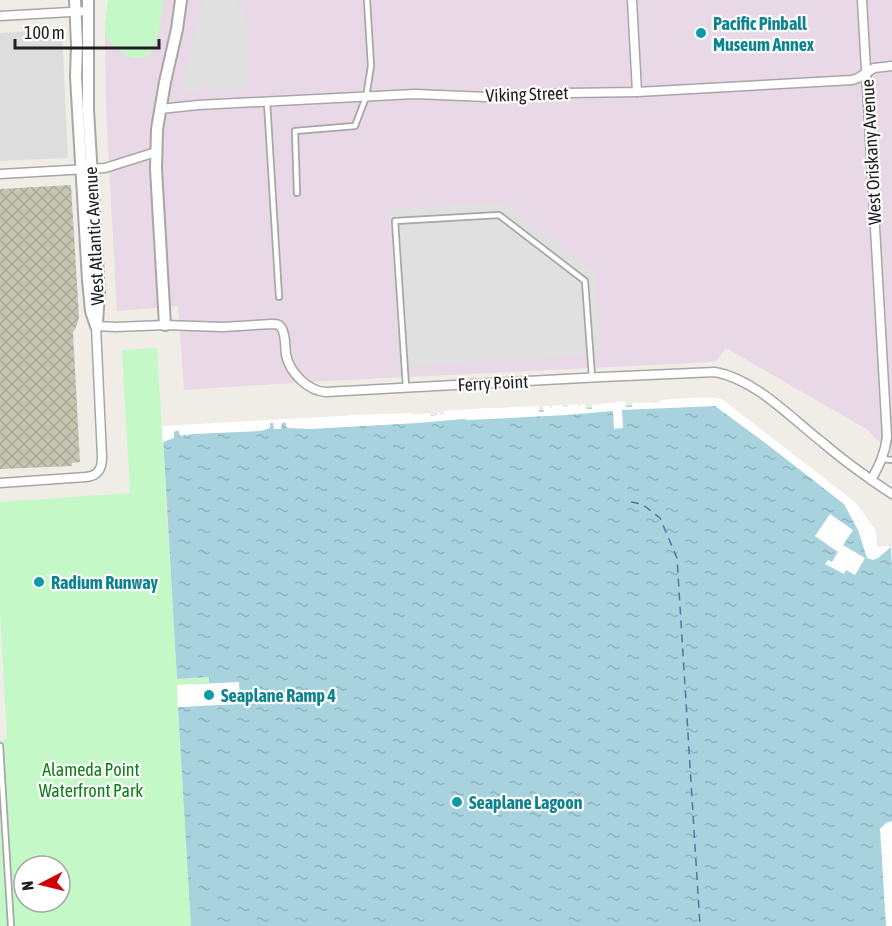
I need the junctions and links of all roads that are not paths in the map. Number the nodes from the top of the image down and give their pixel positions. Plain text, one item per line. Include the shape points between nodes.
1 (181, 0) edge
2 (367, 0) edge
3 (632, 0) edge
4 (862, 0) edge
5 (88, 5) edge
6 (75, 6) edge
7 (0, 16) edge
8 (892, 66) edge
9 (867, 72) junction
10 (637, 92) junction
11 (366, 97) junction
12 (267, 102) junction
13 (160, 109) junction
14 (156, 152) junction
15 (87, 169) junction
16 (0, 174) edge
17 (297, 193) dead end
18 (279, 297) dead end
19 (165, 325) junction
20 (96, 326) junction
21 (592, 377) junction
22 (406, 387) junction
23 (882, 459) junction
24 (892, 460) edge
25 (871, 480) junction
26 (0, 483) edge
27 (891, 496) edge
28 (0, 746) edge
29 (11, 926) edge

1 - 13 street
2 - 11 lane via 371,66
3 - 10 street
4 - 9 street, West Oriskany Avenue
5 - 6 street
5 - 15 street, West Atlantic Avenue
6 - 7 street
6 - 15 street, West Atlantic Avenue via 76,77
8 - 9 street, Viking Street
9 - 10 street, Viking Street via 852,80
9 - 23 street, West Oriskany Avenue via 886,422
10 - 11 street, Viking Street
11 - 12 street, Viking Street
11 - 17 lane via 355,126 295,131
12 - 13 street, Viking Street
12 - 18 lane
13 - 14 street
14 - 15 street via 109,167
14 - 19 street
15 - 16 street
15 - 20 street, West Atlantic Avenue via 99,294
19 - 20 street, Ferry Point
19 - 22 street, Ferry Point via 278,324 292,368 318,392
20 - 26 street via 102,465 98,472 78,478
21 - 22 street, Ferry Point
21 - 22 lane via 585,280 499,215 395,221
21 - 25 street, Ferry Point via 715,372 737,378
23 - 24 lane
23 - 25 street, West Oriskany Avenue
25 - 27 street, Ferry Point
28 - 29 lane

